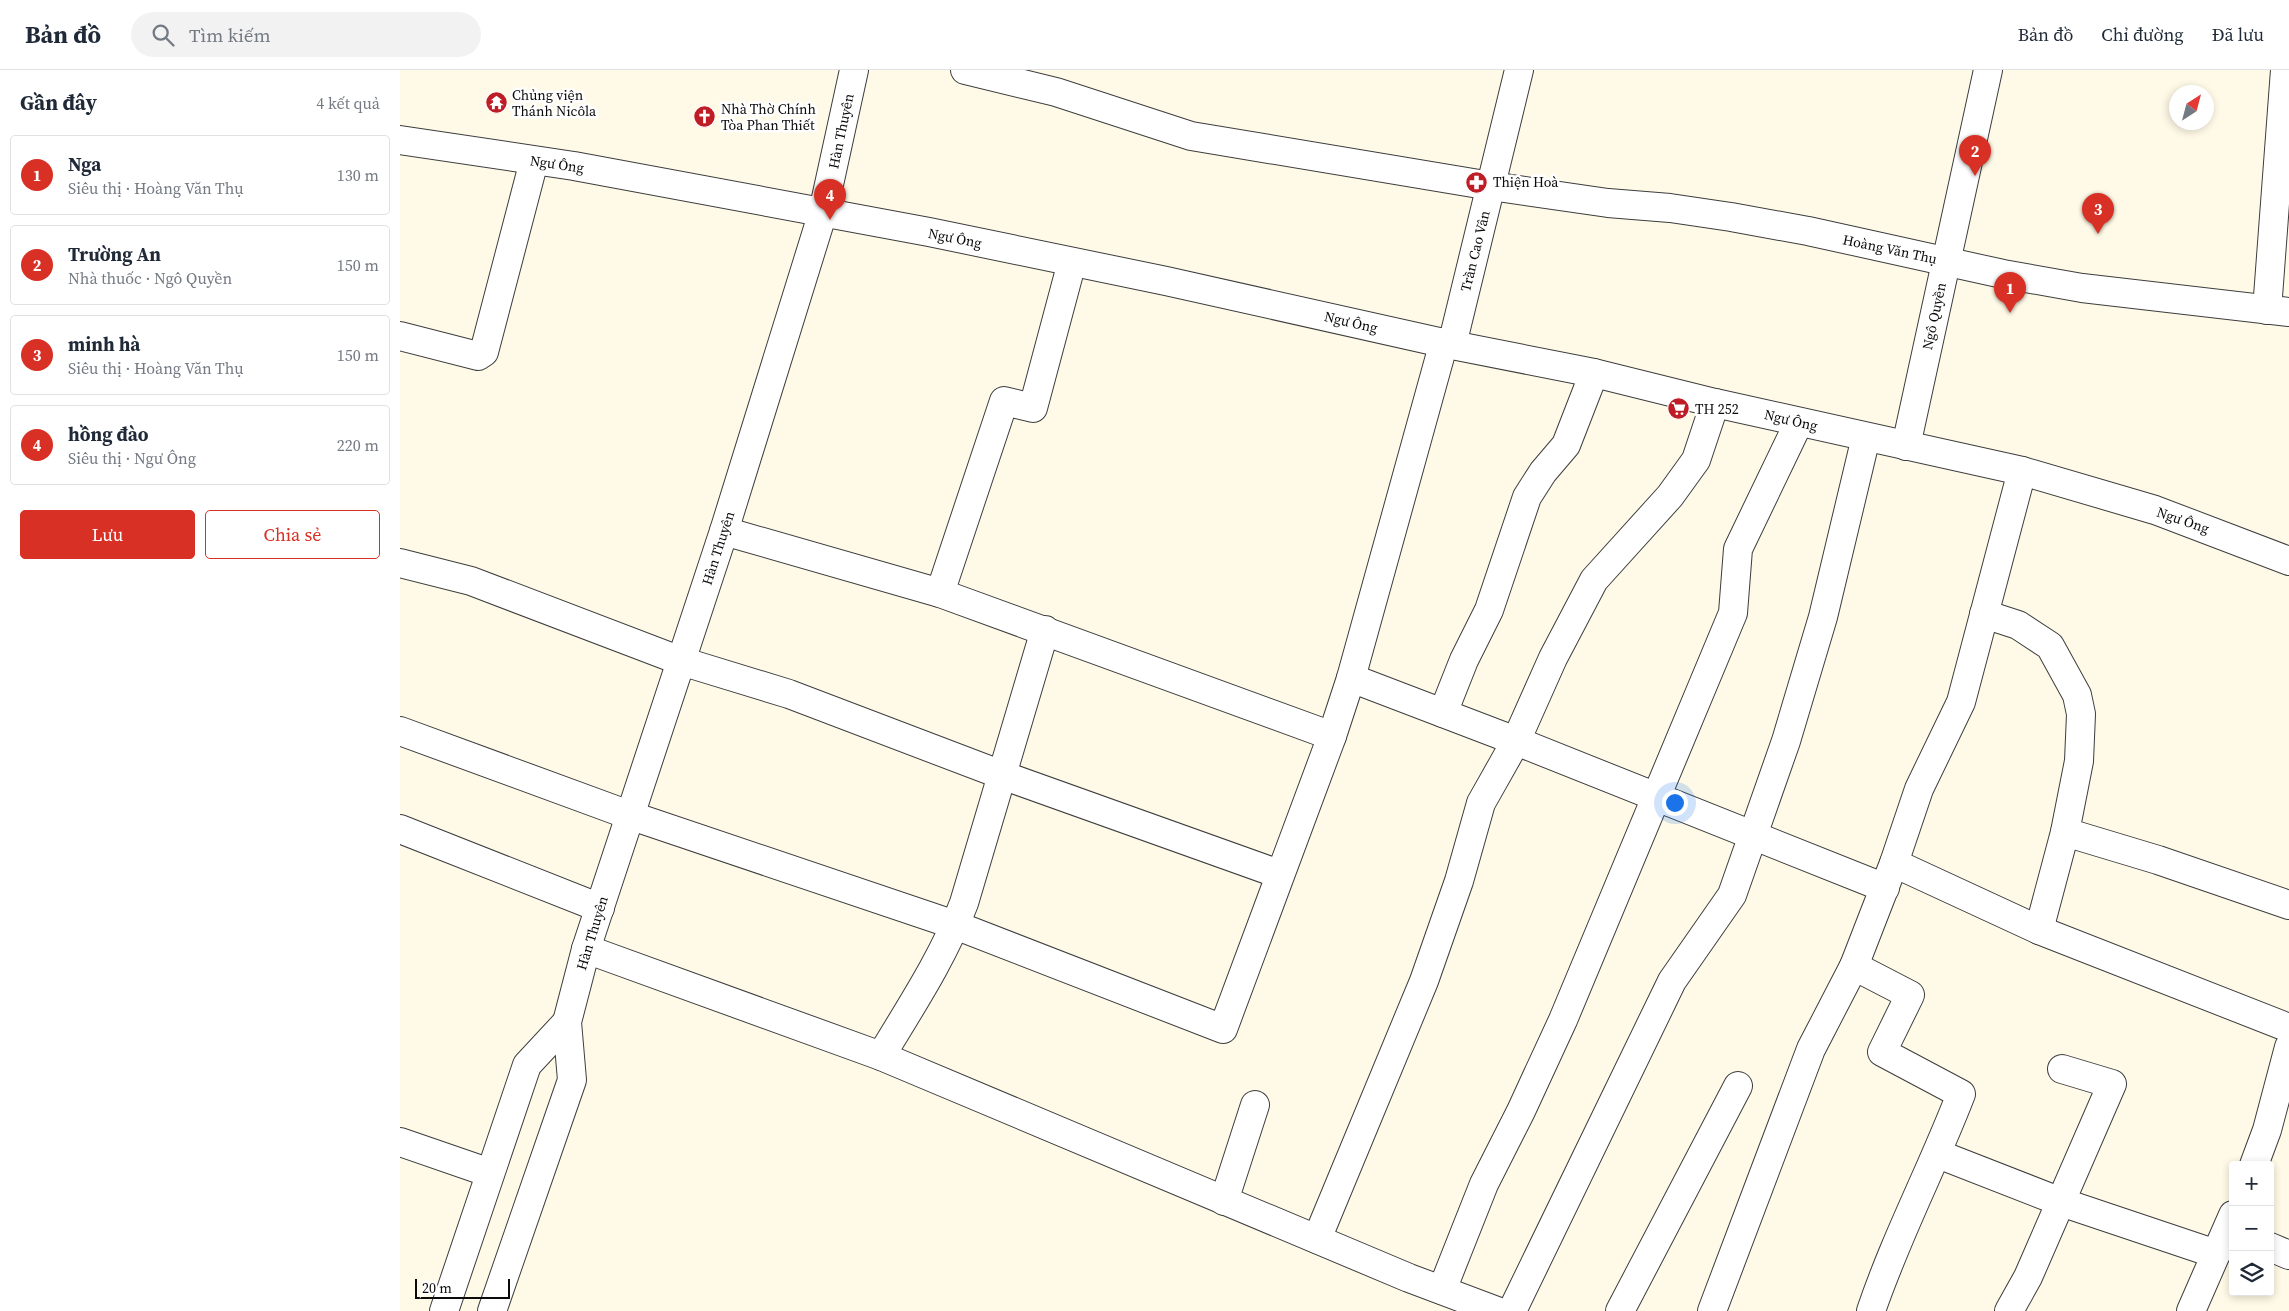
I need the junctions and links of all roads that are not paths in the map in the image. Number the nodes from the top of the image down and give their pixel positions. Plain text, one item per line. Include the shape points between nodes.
1 (854, 70) edge
2 (965, 70) edge
3 (1519, 70) edge
4 (1988, 70) edge
5 (2285, 70) edge
6 (400, 140) edge
7 (534, 161) junction
8 (1492, 186) junction
9 (823, 212) junction
10 (1945, 261) junction
11 (1072, 262) junction
12 (2278, 311) edge
13 (400, 336) edge
14 (1448, 343) junction
15 (1594, 373) junction
16 (1715, 403) junction
17 (1799, 422) junction
18 (1866, 437) junction
19 (1906, 446) junction
20 (2022, 471) junction
21 (724, 531) junction
22 (2289, 561) edge
23 (400, 563) edge
24 (940, 593) junction
25 (1984, 614) junction
26 (1044, 630) junction
27 (681, 661) junction
28 (1351, 678) junction
29 (1443, 713) junction
30 (400, 731) edge
31 (1332, 736) junction
32 (1516, 741) junction
33 (1002, 776) junction
34 (1657, 796) junction
35 (629, 815) junction
36 (400, 829) edge
37 (2065, 832) junction
38 (1755, 835) junction
39 (1279, 874) junction
40 (1890, 875) junction
41 (2289, 905) edge
42 (600, 908) junction
43 (955, 925) junction
44 (2039, 930) junction
45 (586, 949) junction
46 (1854, 966) junction
47 (567, 1022) junction
48 (2289, 1028) edge
49 (2289, 1047) edge
50 (880, 1056) junction
51 (2062, 1069) dead end
52 (1738, 1086) dead end
53 (1256, 1105) dead end
54 (400, 1142) edge
55 (1938, 1154) junction
56 (2255, 1161) edge
57 (490, 1174) junction
58 (1224, 1200) junction
59 (2061, 1202) junction
60 (2229, 1229) edge
61 (1316, 1239) junction
62 (2274, 1249) edge
63 (2216, 1254) junction
64 (2289, 1255) edge
65 (1442, 1290) junction
66 (444, 1311) edge
67 (492, 1311) edge
68 (1497, 1311) edge
69 (1512, 1311) edge
70 (1620, 1311) edge
71 (1712, 1311) edge
72 (1871, 1311) edge
73 (2010, 1311) edge
74 (2191, 1311) edge

1 - 9 street, Hàn Thuyên
2 - 8 street, Hoàng Văn Thụ via 1056,92 1191,136
3 - 8 street, Trần Cao Vân
4 - 10 street, Ngô Quyền
5 - 12 street
6 - 7 street, Ngư Ông
7 - 9 street, Ngư Ông
7 - 13 street via 484,352 478,356
8 - 10 street, Hoàng Văn Thụ via 1731,217
8 - 14 street, Trần Cao Vân
9 - 11 street, Ngư Ông
9 - 21 street, Hàn Thuyên
10 - 12 street, Hoàng Văn Thụ via 2082,288
10 - 19 street, Ngô Quyền
11 - 14 street, Ngư Ông
11 - 24 street via 1033,408 1004,401
14 - 15 street, Ngư Ông
14 - 28 street, Trần Cao Vân
15 - 16 street, Ngư Ông
15 - 29 street via 1566,446 1527,497 1488,610
16 - 17 street, Ngư Ông
16 - 32 street via 1696,460 1670,496 1594,580 1552,658
17 - 18 street, Ngư Ông
17 - 34 street via 1738,549 1733,613
18 - 19 street, Ngư Ông
18 - 38 street via 1823,617
19 - 20 street, Ngư Ông
20 - 22 street, Ngư Ông via 2155,510
20 - 25 street
21 - 24 street
21 - 27 street, Hàn Thuyên
23 - 27 street via 471,581
24 - 26 street
25 - 37 street via 2018,625 2050,646 2077,695 2081,714 2079,761
25 - 40 street via 1961,702 1918,788
26 - 31 street
26 - 33 street
27 - 33 street via 789,694
27 - 35 street, Hàn Thuyên
28 - 29 street
28 - 31 street, Trần Cao Vân
29 - 32 street
30 - 35 street
31 - 39 street, Trần Cao Vân
32 - 34 street
32 - 61 street via 1480,803 1459,881 1424,981
33 - 39 street
33 - 43 street
34 - 38 street
34 - 65 street via 1563,1020 1484,1184
35 - 42 street, Hàn Thuyên
35 - 43 street
36 - 42 street
37 - 41 street
37 - 44 street
38 - 40 street
38 - 69 street via 1732,896 1672,981
39 - 43 street, Trần Cao Vân via 1223,1029
40 - 44 street
40 - 46 street
42 - 45 street, Hàn Thuyên
43 - 50 street via 936,966
44 - 48 street
45 - 47 street, Hàn Thuyên
45 - 50 street
46 - 55 street via 1910,995 1882,1052 1961,1094
46 - 71 street via 1811,1049
47 - 57 street, Hàn Thuyên via 527,1064
47 - 67 street, Hàn Thuyên via 572,1080
49 - 56 street
50 - 58 street
51 - 59 street via 2112,1084
52 - 70 street
53 - 58 street
54 - 57 street
55 - 59 street
55 - 72 street via 1884,1274
57 - 66 street, Hàn Thuyên
58 - 61 street
59 - 63 street
59 - 73 street
60 - 63 street
61 - 65 street
62 - 64 street
63 - 74 street
65 - 68 street

